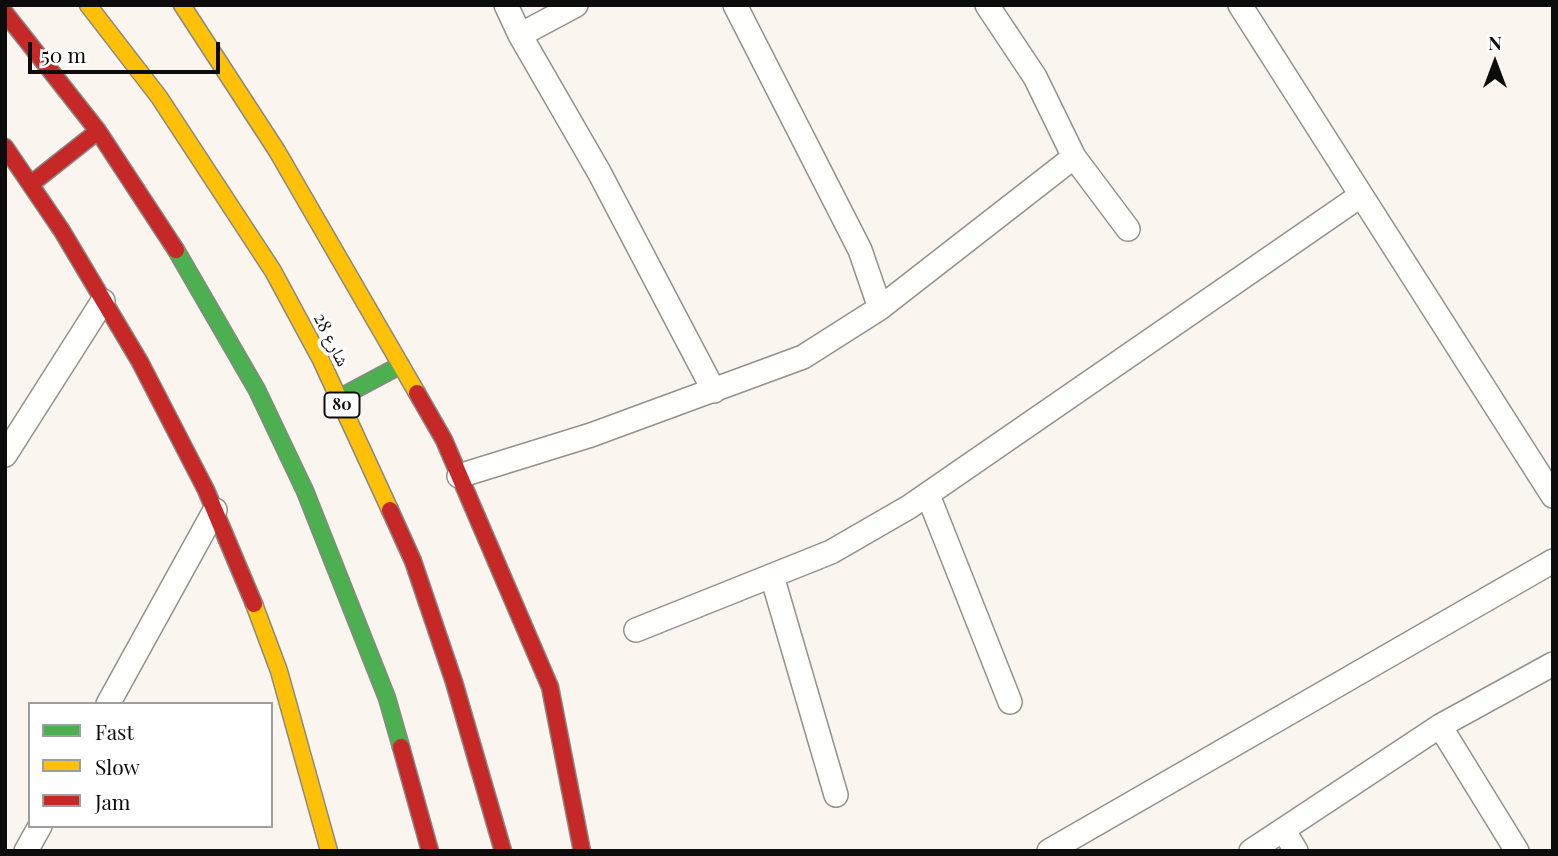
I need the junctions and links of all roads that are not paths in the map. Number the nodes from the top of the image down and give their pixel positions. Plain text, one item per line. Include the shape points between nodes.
1 (88, 5) edge
2 (181, 5) edge
3 (506, 5) edge
4 (576, 5) edge
5 (735, 5) edge
6 (987, 5) edge
7 (1240, 5) edge
8 (5, 13) edge
9 (520, 35) junction
10 (98, 131) junction
11 (5, 146) edge
12 (1074, 157) junction
13 (31, 184) junction
14 (1360, 196) junction
15 (1128, 229) dead end
16 (103, 301) junction
17 (880, 308) junction
18 (401, 365) junction
19 (714, 391) junction
20 (339, 398) junction
21 (5, 454) edge
22 (459, 476) junction
23 (928, 495) junction
24 (1553, 496) edge
25 (215, 510) junction
26 (1553, 561) edge
27 (772, 576) junction
28 (636, 630) dead end
29 (1553, 664) edge
30 (109, 702) edge
31 (1010, 702) dead end
32 (1440, 726) junction
33 (836, 795) dead end
34 (39, 828) edge
35 (1284, 831) junction
36 (26, 851) edge
37 (329, 851) edge
38 (429, 851) edge
39 (503, 851) edge
40 (582, 851) edge
41 (1049, 851) edge
42 (1251, 851) edge
43 (1296, 851) edge
44 (1517, 851) edge

1 - 20 main road, شارع 28 / 80 via 159,97 273,271
2 - 18 main road via 277,151
3 - 9 street
4 - 9 street
5 - 17 street via 860,250
6 - 12 street via 1035,77
7 - 14 street
8 - 10 main road
9 - 19 street via 599,172
10 - 13 main road
10 - 38 main road via 208,302 257,390 304,491 387,698
11 - 13 main road
12 - 15 street
12 - 17 street
13 - 16 main road
14 - 23 street
14 - 24 street
16 - 21 street
16 - 25 main road via 174,425
17 - 19 street via 803,357
18 - 20 main road
18 - 22 main road
19 - 22 street
20 - 39 main road, شارع 28 / 80 via 413,561
22 - 40 main road via 550,687
23 - 27 street via 831,551
23 - 31 street
25 - 30 street
25 - 37 main road via 279,671
26 - 41 street
27 - 28 street
27 - 33 street
29 - 32 street
32 - 35 street
32 - 44 street
34 - 36 street
35 - 42 street
35 - 43 street

